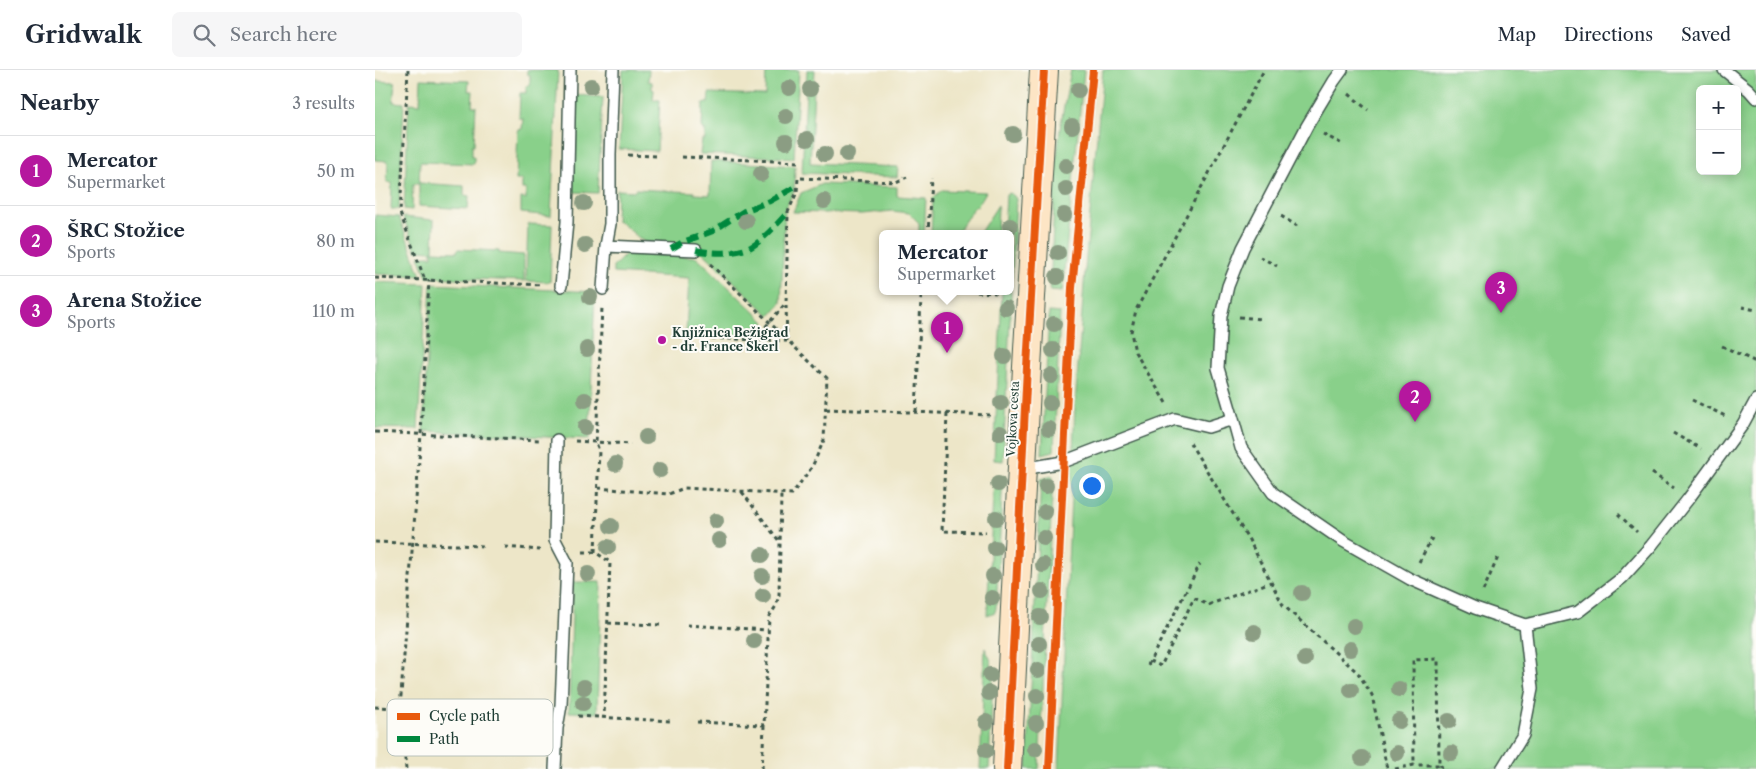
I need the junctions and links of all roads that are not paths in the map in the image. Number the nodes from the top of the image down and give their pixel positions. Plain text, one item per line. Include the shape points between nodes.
1 (570, 70) edge
2 (613, 70) edge
3 (1342, 70) edge
4 (1724, 70) edge
5 (1040, 78) edge
6 (1756, 98) edge
7 (605, 246) junction
8 (696, 250) road end
9 (561, 286) road end
10 (603, 289) road end
11 (1756, 400) edge
12 (1233, 419) junction
13 (557, 440) road end
14 (1022, 469) junction
15 (1525, 625) junction
16 (555, 769) edge
17 (1007, 769) edge
18 (1502, 769) edge

1 - 9 lane via 567,222
2 - 7 lane via 610,224
3 - 12 lane via 1307,126 1243,248 1228,286 1221,316 1218,368
4 - 6 lane
5 - 14 street, Vojkova cesta
7 - 8 lane
7 - 10 lane
11 - 15 lane via 1743,424 1689,498 1621,578 1578,612
12 - 14 lane via 1208,427 1175,419 1063,462
12 - 15 lane via 1241,448 1273,493 1343,541 1409,579 1475,608
13 - 16 lane via 555,540 567,563
14 - 17 street, Vojkova cesta
15 - 18 lane via 1532,689 1523,735

